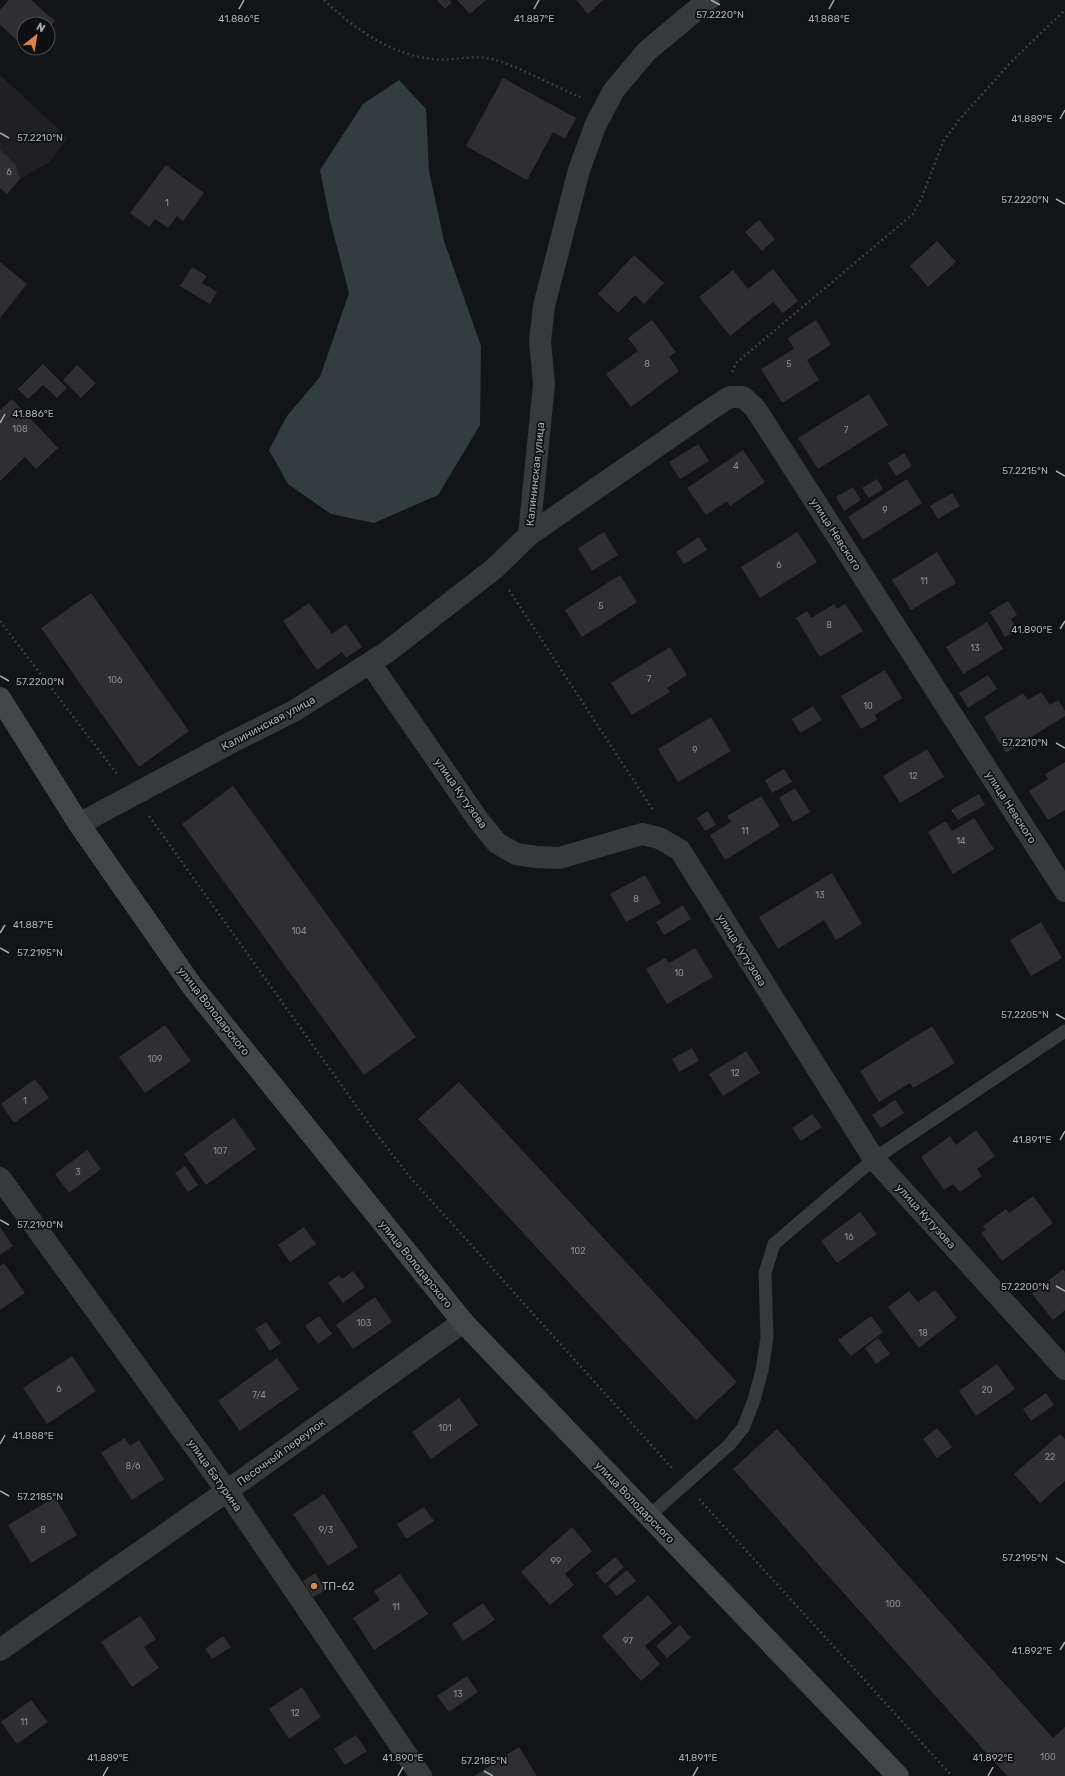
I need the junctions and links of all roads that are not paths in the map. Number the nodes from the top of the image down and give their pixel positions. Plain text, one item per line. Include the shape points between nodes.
1 (708, 0) edge
2 (529, 535) junction
3 (370, 663) junction
4 (0, 698) edge
5 (78, 824) junction
6 (1065, 891) edge
7 (1065, 1030) edge
8 (874, 1159) junction
9 (0, 1178) edge
10 (463, 1322) junction
11 (1065, 1369) edge
12 (227, 1491) junction
13 (649, 1516) junction
14 (0, 1650) edge
15 (421, 1776) edge
16 (898, 1776) edge

1 - 2 street, Калининская улица via 647,51 614,90 596,124 579,170 544,306 540,341 544,384
2 - 3 street, Калининская улица via 495,568
2 - 6 street, улица Невского via 730,397 743,397 755,408
3 - 5 street, Калининская улица via 294,711
3 - 8 street, улица Кутузова via 497,843 516,854 559,858 642,834 659,838 680,850
4 - 5 main road, улица Володарского
5 - 10 main road, улица Володарского via 192,986
7 - 8 lane
8 - 11 street, улица Кутузова
8 - 13 lane via 774,1244 765,1273 767,1338 762,1370 743,1428 729,1445
9 - 12 street, улица Батурина
10 - 12 street, Песочный переулок
10 - 13 main road, улица Володарского
12 - 14 street, Песочный переулок
12 - 15 street, улица Батурина
13 - 16 main road, улица Володарского

